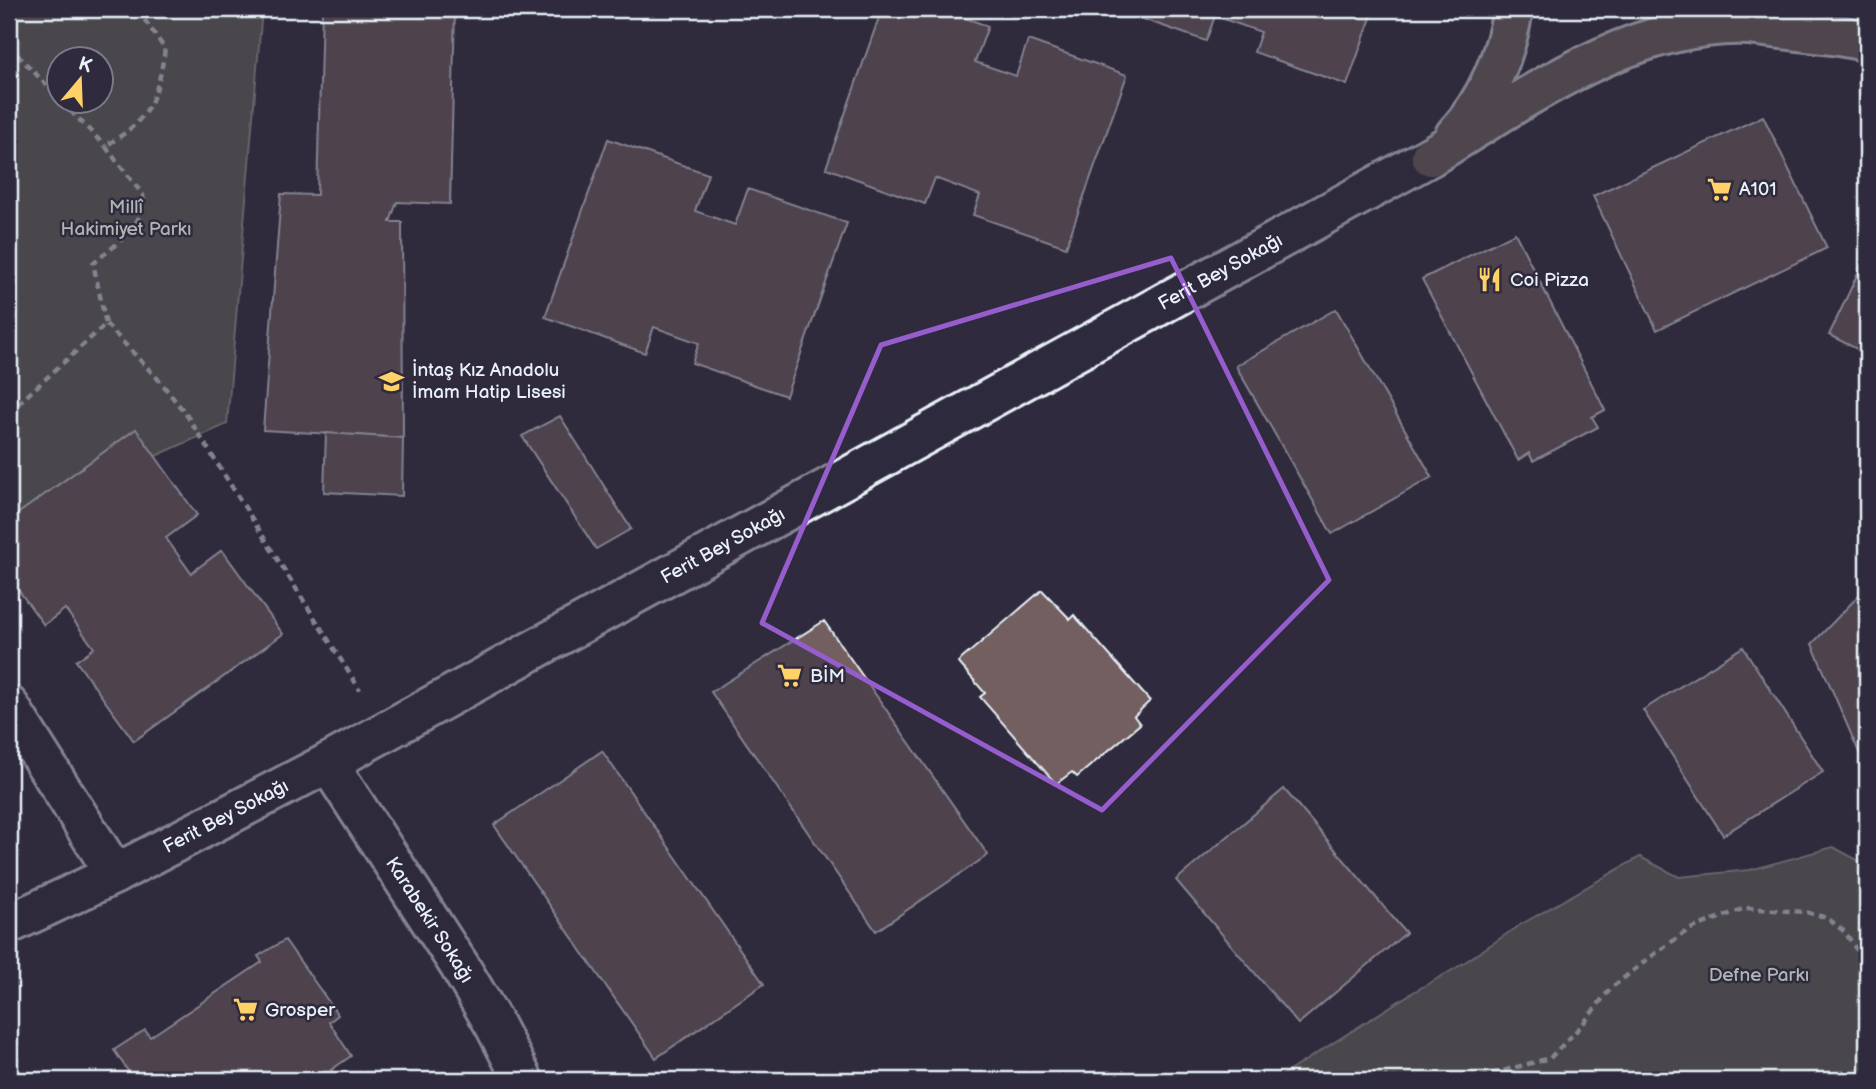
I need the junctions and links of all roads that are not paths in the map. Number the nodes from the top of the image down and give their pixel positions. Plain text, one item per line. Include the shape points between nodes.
1 (1513, 9) edge
2 (1668, 9) edge
3 (1751, 25) junction
4 (1867, 41) edge
5 (1431, 156) junction
6 (9, 706) edge
7 (328, 763) junction
8 (115, 874) junction
9 (9, 923) edge
10 (523, 1080) edge

1 - 5 main road via 1503,52 1476,109
2 - 3 main road
3 - 4 main road
3 - 5 main road via 1692,29 1604,57
5 - 7 street, Ferit Bey Sokağı
6 - 8 street
7 - 8 street, Ferit Bey Sokağı
7 - 10 street, Karabekir Sokağı via 459,965
8 - 9 street, Ferit Bey Sokağı

